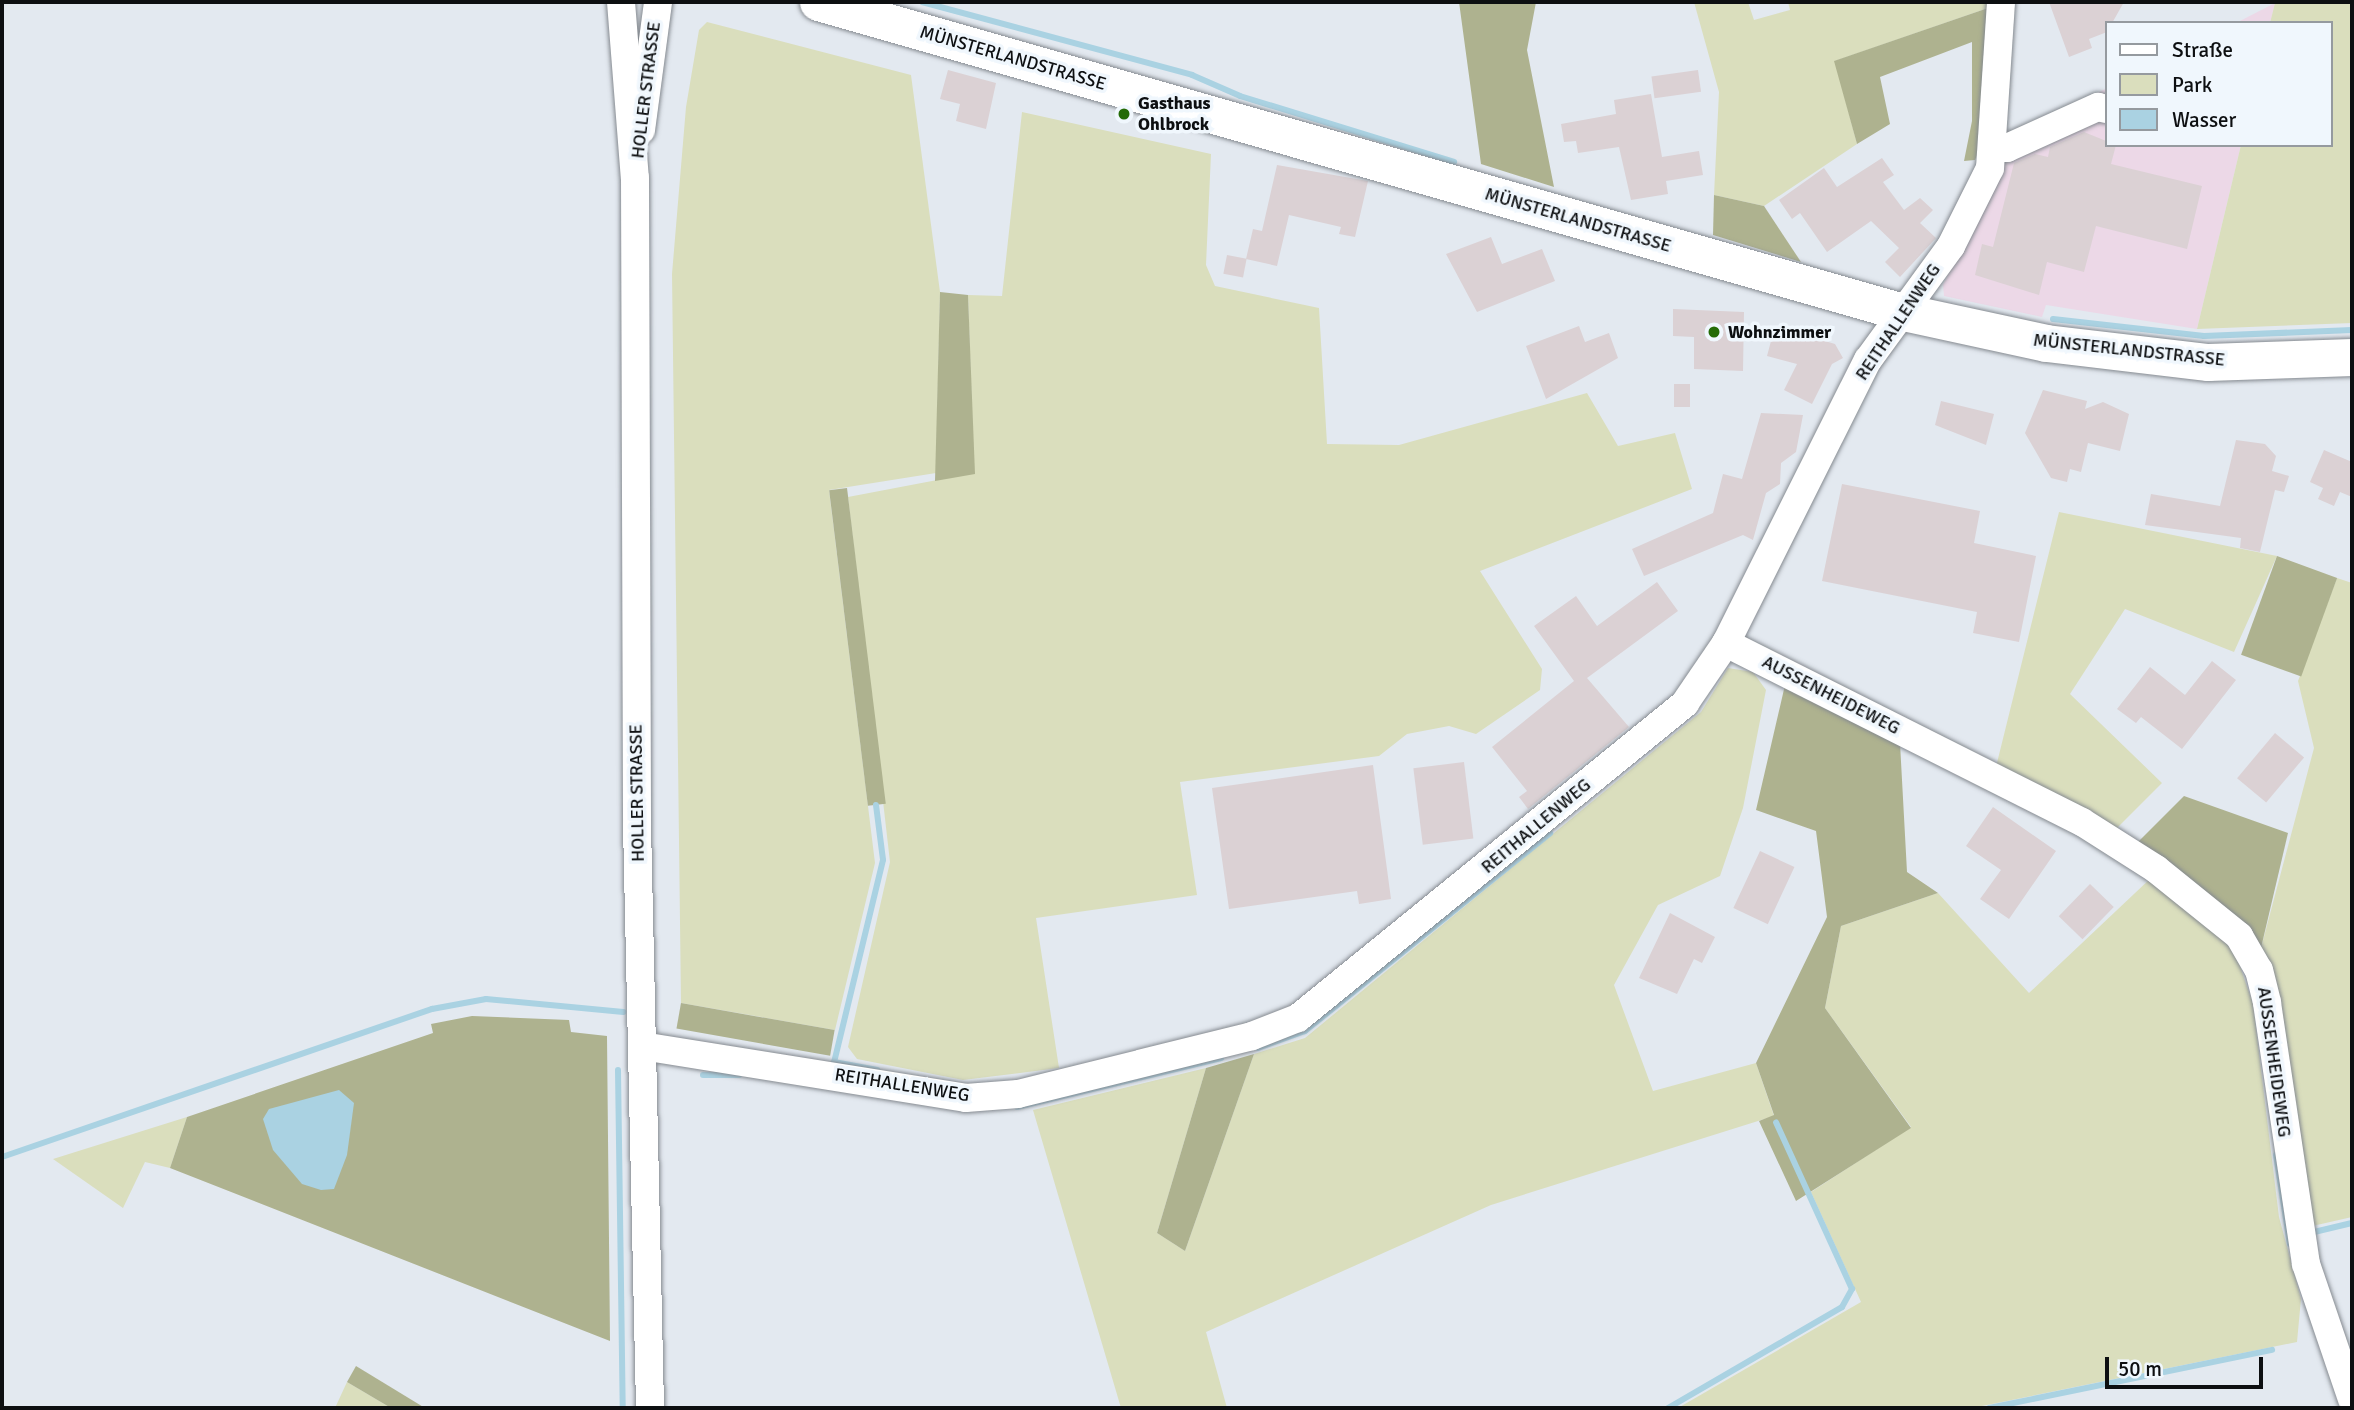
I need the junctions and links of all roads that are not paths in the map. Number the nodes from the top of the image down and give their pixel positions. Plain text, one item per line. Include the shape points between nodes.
1 (621, 2) edge
2 (658, 2) edge
3 (818, 2) edge
4 (2001, 2) edge
5 (2106, 109) edge
6 (1992, 148) junction
7 (635, 178) junction
8 (1903, 312) junction
9 (2350, 365) edge
10 (1726, 643) junction
11 (642, 1046) junction
12 (2352, 1399) edge
13 (650, 1408) edge

1 - 7 street, HOLLER STRASSE
2 - 7 street, HOLLER STRASSE
3 - 8 main road, MÜNSTERLANDSTRASSE
4 - 6 street, REITHALLENWEG
5 - 6 street via 2098,107 2007,148
6 - 8 street, REITHALLENWEG via 1990,168 1951,246
7 - 11 street, HOLLER STRASSE
8 - 9 main road, MÜNSTERLANDSTRASSE via 2123,354 2208,362
8 - 10 street, REITHALLENWEG via 1868,360
10 - 11 street, REITHALLENWEG via 1685,703 1298,1018 1252,1036 1018,1094 966,1098
10 - 12 street, AUSSENHEIDEWEG via 2082,822 2156,869 2239,936 2259,970 2267,1003 2306,1264
11 - 13 street, HOLLER STRASSE

